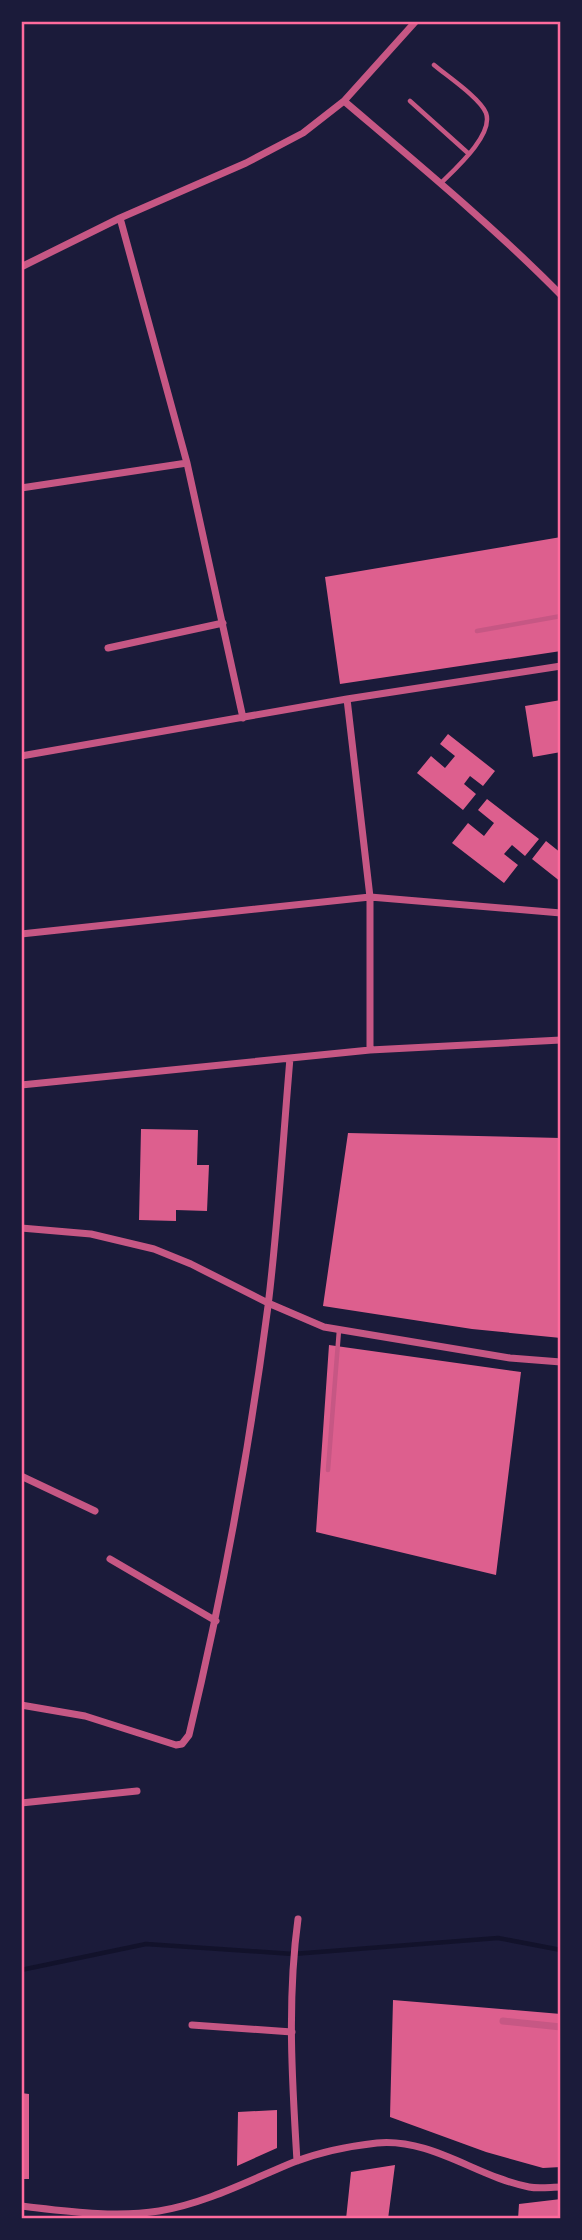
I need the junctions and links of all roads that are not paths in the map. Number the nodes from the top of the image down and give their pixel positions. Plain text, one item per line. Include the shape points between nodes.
1 (416, 21) edge
2 (434, 65) dead end
3 (344, 101) junction
4 (410, 101) dead end
5 (469, 154) junction
6 (440, 184) junction
7 (120, 218) junction
8 (21, 267) edge
9 (561, 295) edge
10 (187, 463) junction
11 (21, 480) edge
12 (21, 488) edge
13 (561, 616) edge
14 (223, 624) junction
15 (477, 631) dead end
16 (108, 648) dead end
17 (561, 666) edge
18 (347, 699) junction
19 (243, 718) junction
20 (21, 756) edge
21 (370, 897) junction
22 (561, 913) edge
23 (21, 934) edge
24 (561, 1040) edge
25 (370, 1050) junction
26 (290, 1058) junction
27 (21, 1085) edge
28 (21, 1228) edge
29 (268, 1303) junction
30 (339, 1330) junction
31 (561, 1362) edge
32 (328, 1470) dead end
33 (21, 1476) edge
34 (95, 1511) dead end
35 (110, 1559) dead end
36 (216, 1621) junction
37 (21, 1705) edge
38 (137, 1791) dead end
39 (21, 1804) edge
40 (298, 1919) dead end
41 (503, 2021) dead end
42 (192, 2025) dead end
43 (561, 2027) edge
44 (292, 2032) junction
45 (297, 2161) junction
46 (561, 2187) edge
47 (21, 2206) edge

1 - 3 street
2 - 5 lane via 486,114 483,134
3 - 6 street
3 - 7 street via 303,133 246,163
4 - 5 lane
5 - 6 lane
6 - 9 street
7 - 8 street
7 - 10 street
10 - 12 street
10 - 14 street
11 - 12 street
13 - 15 lane
14 - 16 street
14 - 19 street
17 - 18 street
18 - 19 street
18 - 21 street
19 - 20 street
21 - 22 street
21 - 23 street
21 - 25 street
24 - 25 street
25 - 26 street
26 - 27 street
26 - 29 street
28 - 29 street via 91,1234 154,1249
29 - 30 street
29 - 36 street
30 - 31 street
30 - 32 lane
33 - 34 street
35 - 36 street
36 - 37 street via 189,1735 181,1744 85,1716
38 - 39 street
40 - 44 street
41 - 43 street
42 - 44 street
44 - 45 street
45 - 46 street via 342,2148 402,2142 505,2180 530,2187
45 - 47 street via 235,2188 158,2211

